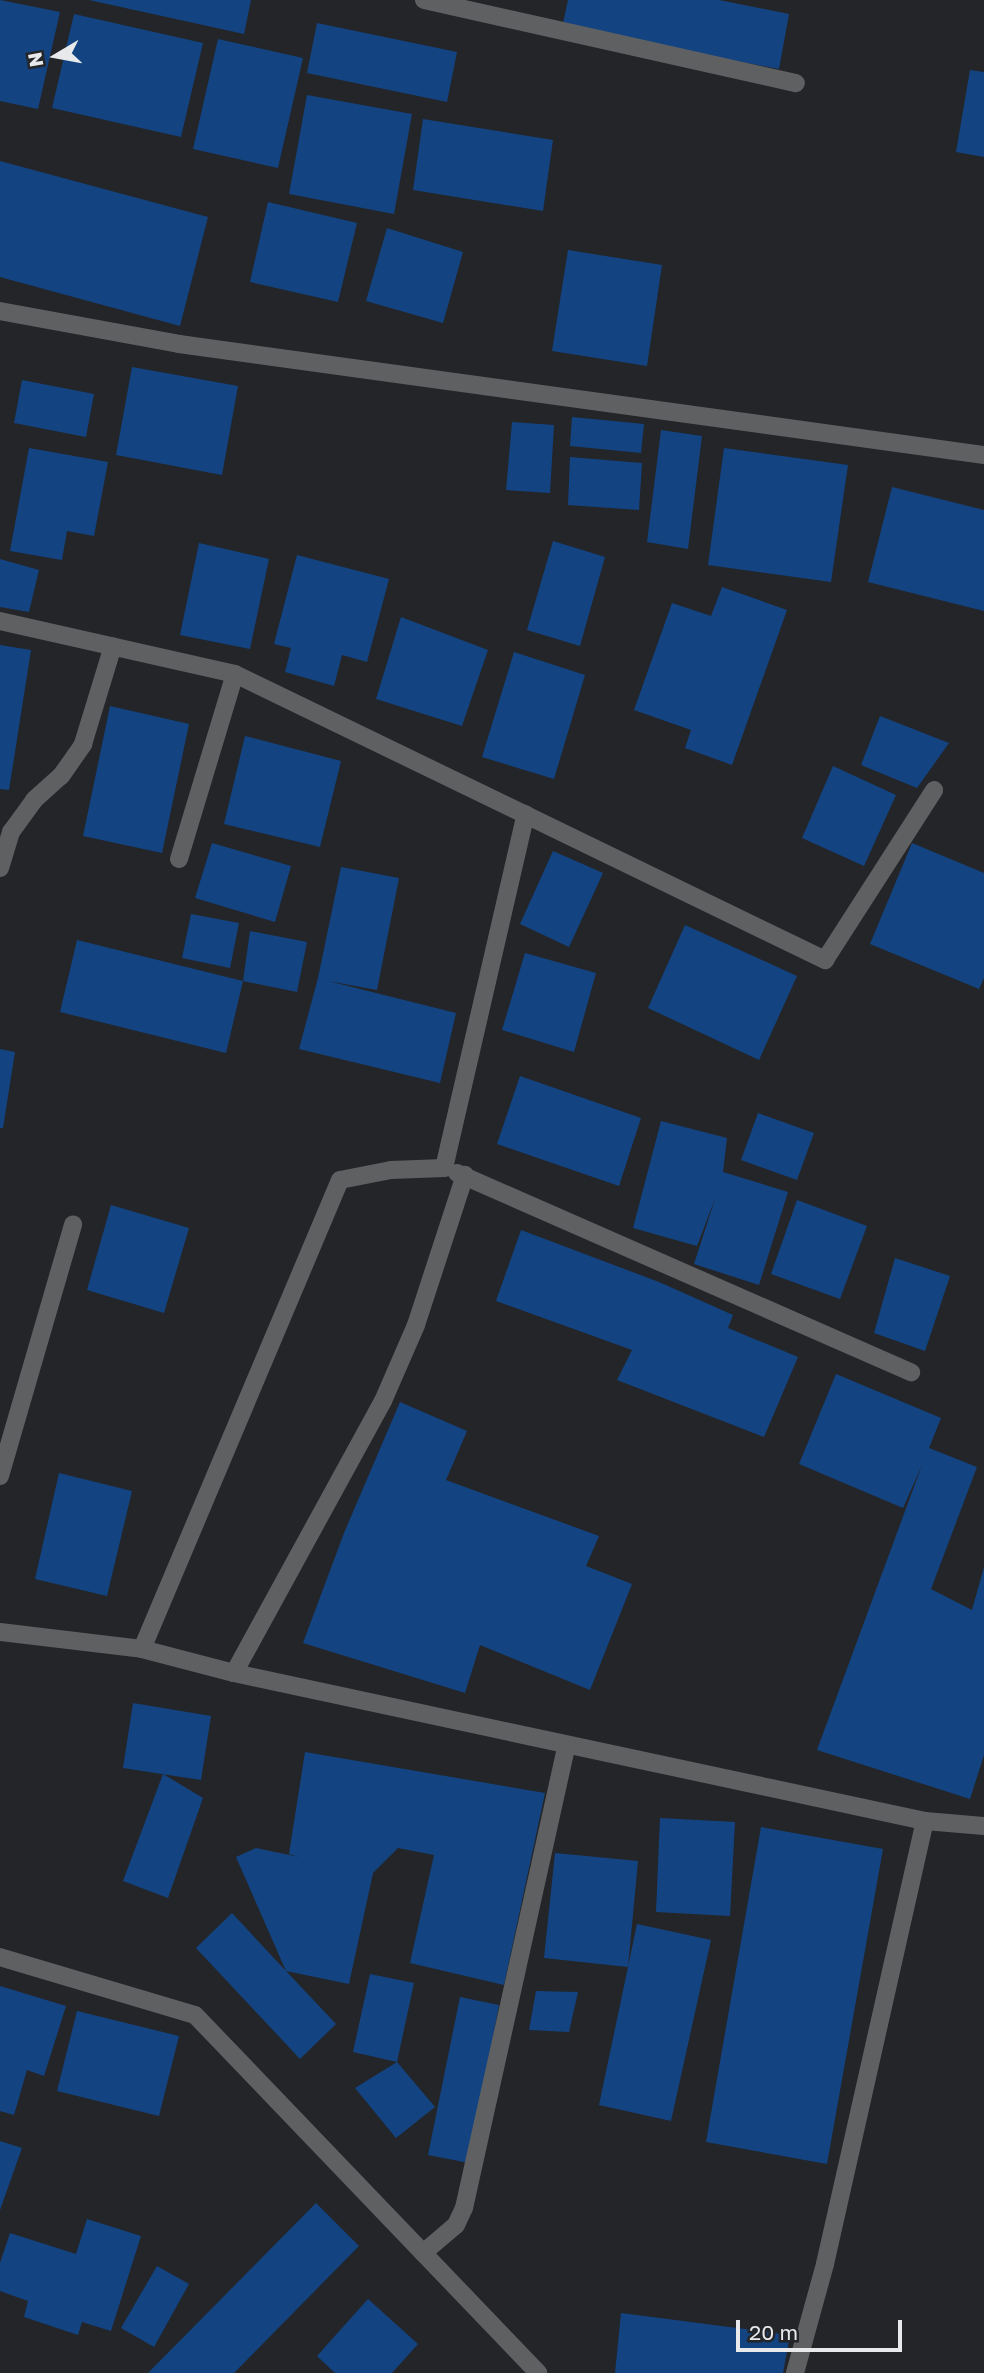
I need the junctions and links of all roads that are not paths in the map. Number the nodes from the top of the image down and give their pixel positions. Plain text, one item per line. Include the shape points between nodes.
1 (424, 0) edge
2 (796, 83) dead end
3 (0, 311) edge
4 (984, 455) edge
5 (0, 621) edge
6 (113, 646) junction
7 (235, 674) junction
8 (934, 790) dead end
9 (526, 814) junction
10 (179, 859) dead end
11 (0, 868) edge
12 (444, 1168) junction
13 (466, 1175) junction
14 (73, 1224) dead end
15 (911, 1372) dead end
16 (0, 1476) edge
17 (0, 1632) edge
18 (142, 1649) junction
19 (234, 1673) junction
20 (567, 1745) junction
21 (925, 1821) junction
22 (983, 1822) edge
23 (0, 1957) edge
24 (423, 2253) junction
25 (538, 2373) edge
26 (795, 2373) edge

1 - 2 street
3 - 4 street via 178,344
5 - 6 street
6 - 7 street
6 - 11 street via 83,744 11,832
7 - 9 street
7 - 10 street
8 - 9 street via 825,960
9 - 12 street
12 - 13 street
12 - 18 street via 391,1170 340,1180
13 - 15 street
13 - 19 street via 416,1325 383,1401
14 - 16 street
17 - 18 street
18 - 19 street
19 - 20 street
20 - 21 street
20 - 24 street via 464,2208 456,2225
21 - 22 street
21 - 26 street via 825,2264
23 - 24 street via 195,2015
24 - 25 street

